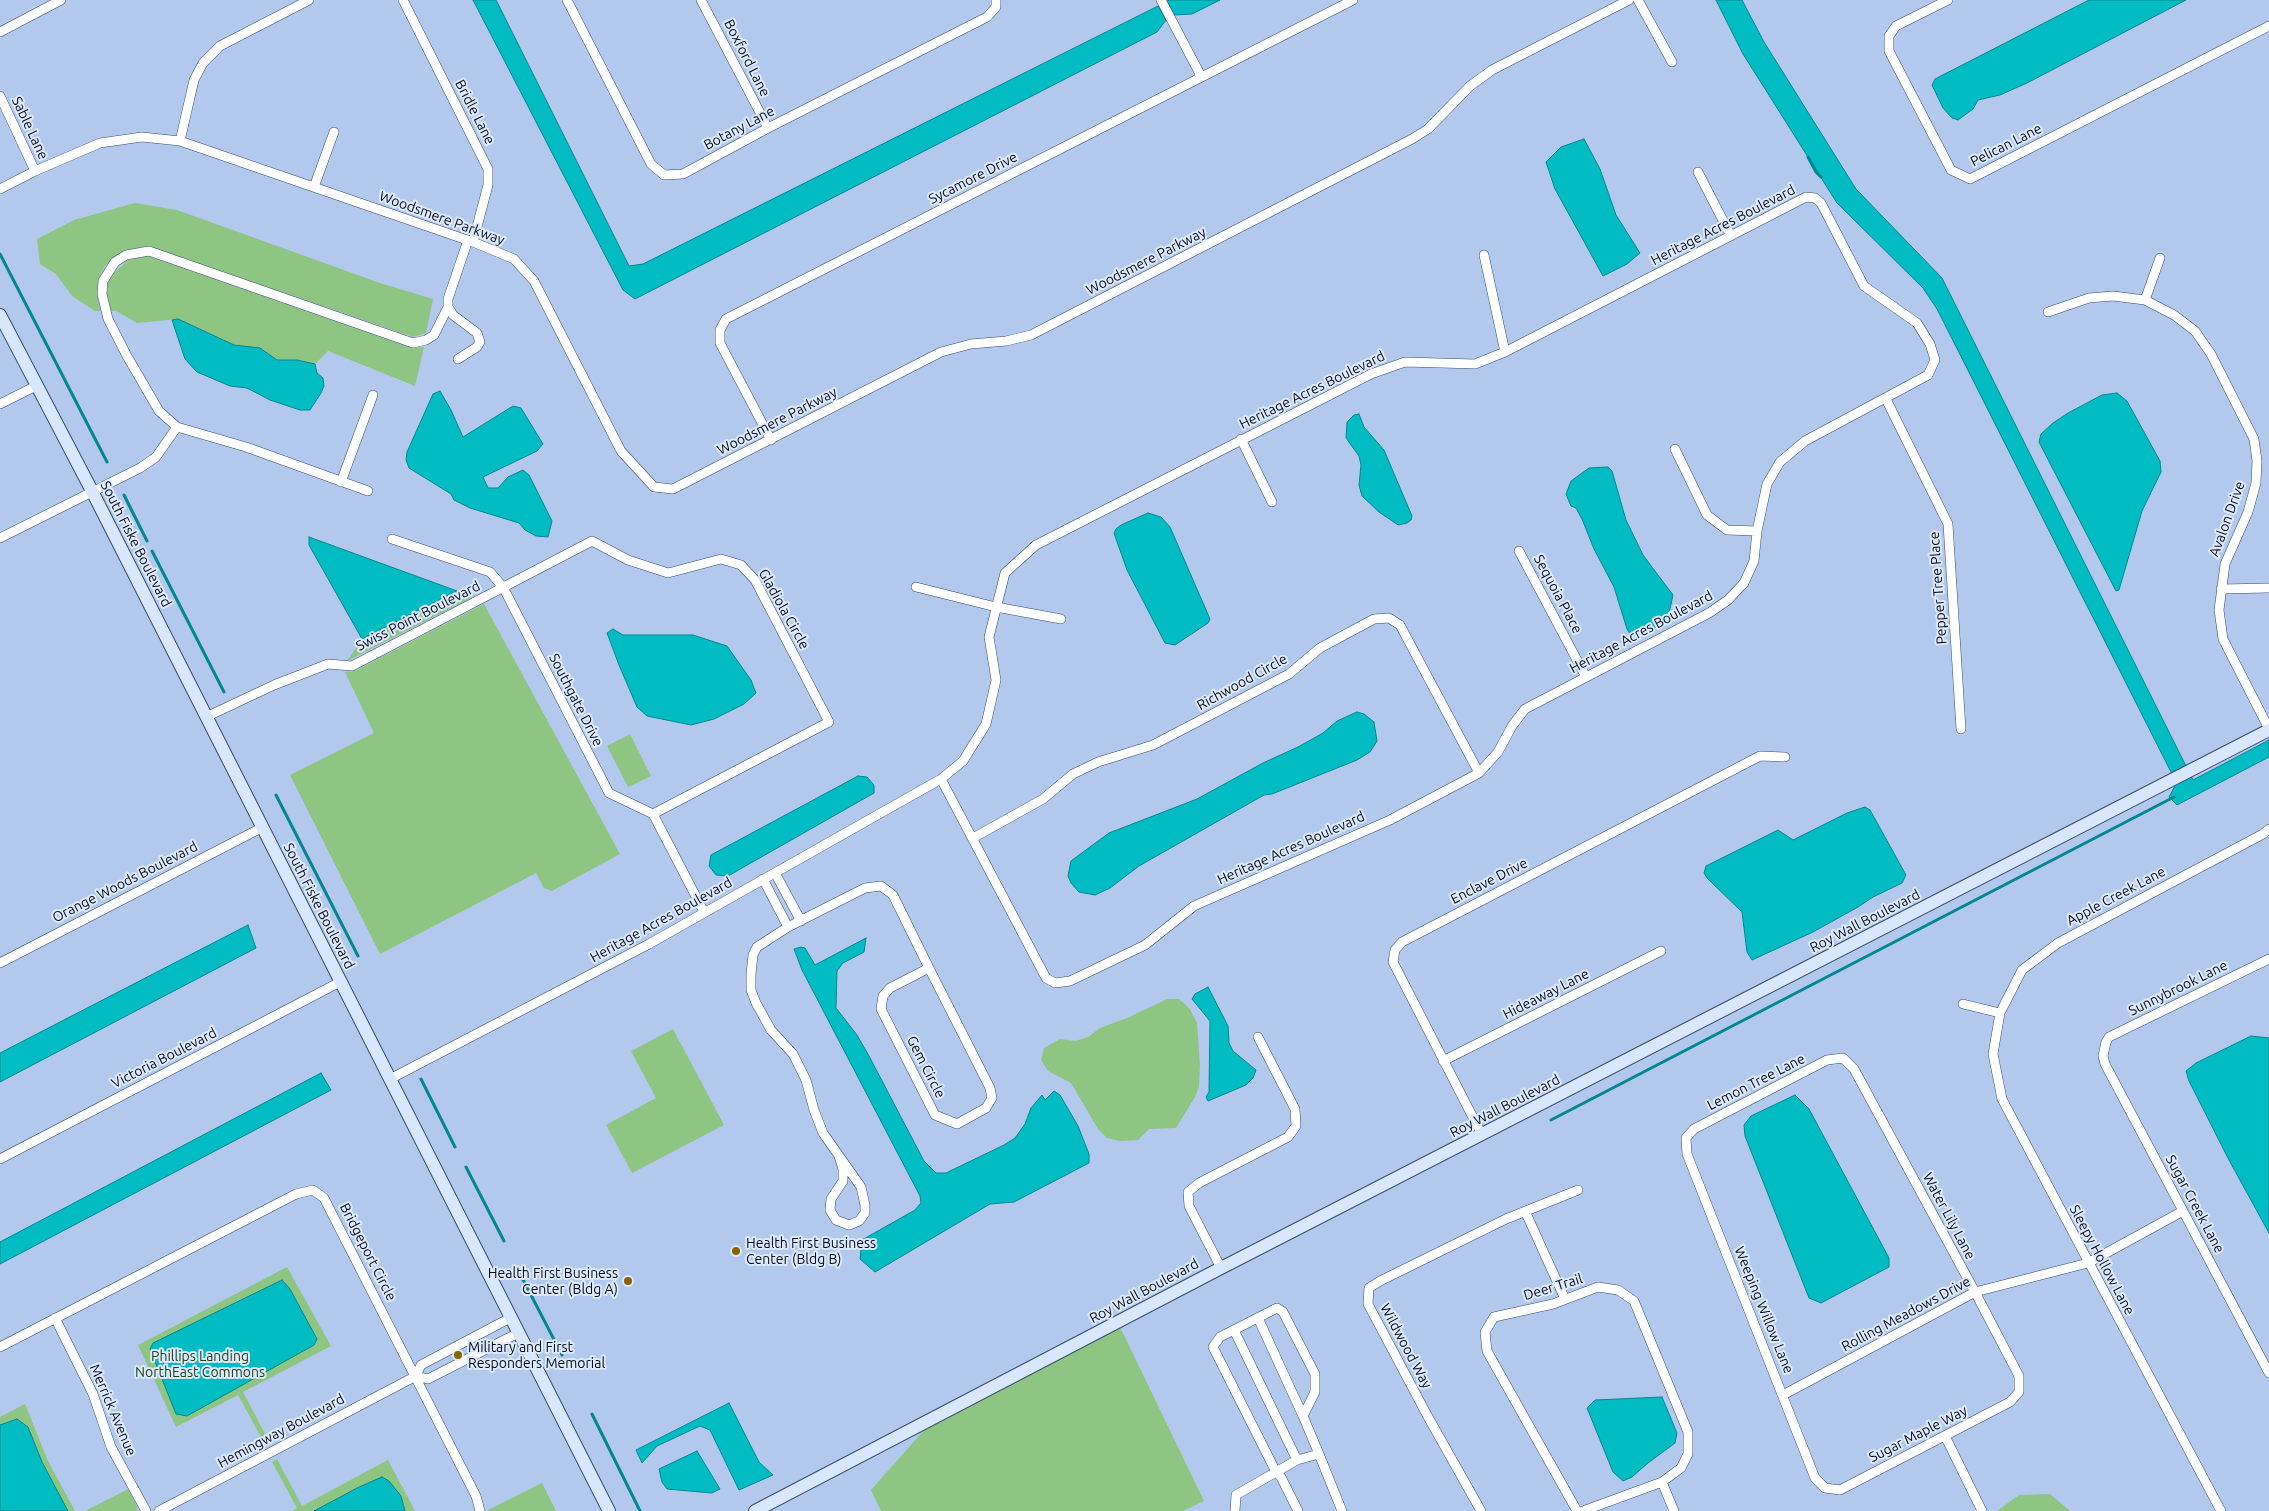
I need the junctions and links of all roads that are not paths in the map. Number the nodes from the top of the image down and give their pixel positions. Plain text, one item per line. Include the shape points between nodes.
1 (61, 0) edge
2 (309, 0) edge
3 (403, 0) edge
4 (567, 0) edge
5 (701, 0) edge
6 (996, 0) edge
7 (1161, 0) edge
8 (1353, 0) edge
9 (1629, 0) edge
10 (1638, 0) edge
11 (1948, 0) edge
12 (2269, 26) edge
13 (0, 32) edge
14 (1672, 62) dead end
15 (1201, 76) junction
16 (0, 96) edge
17 (768, 128) junction
18 (334, 132) dead end
19 (180, 141) junction
20 (35, 171) junction
21 (1698, 172) dead end
22 (314, 187) junction
23 (0, 189) edge
24 (1731, 236) junction
25 (470, 241) junction
26 (1484, 255) dead end
27 (2160, 258) dead end
28 (2145, 300) junction
29 (448, 307) junction
30 (2048, 312) dead end
31 (0, 315) edge
32 (1504, 352) junction
33 (458, 359) dead end
34 (36, 386) junction
35 (373, 395) dead end
36 (1886, 399) junction
37 (0, 404) edge
38 (178, 427) junction
39 (1241, 439) junction
40 (772, 440) junction
41 (1675, 449) dead end
42 (341, 482) junction
43 (92, 491) junction
44 (368, 491) dead end
45 (1272, 502) dead end
46 (1757, 531) junction
47 (0, 538) edge
48 (392, 539) dead end
49 (1519, 551) dead end
50 (503, 587) junction
51 (916, 587) dead end
52 (2221, 588) junction
53 (2269, 588) edge
54 (996, 607) junction
55 (1061, 619) dead end
56 (1586, 677) junction
57 (206, 717) junction
58 (1961, 729) dead end
59 (2269, 730) edge
60 (1785, 757) dead end
61 (1479, 773) junction
62 (941, 779) junction
63 (653, 814) junction
64 (263, 827) junction
65 (2269, 829) edge
66 (973, 838) junction
67 (775, 873) junction
68 (763, 879) junction
69 (704, 912) junction
70 (801, 921) junction
71 (788, 927) junction
72 (1661, 951) dead end
73 (2269, 959) edge
74 (0, 962) edge
75 (929, 968) junction
76 (340, 982) junction
77 (1963, 1004) dead end
78 (2000, 1012) junction
79 (1258, 1037) dead end
80 (2104, 1046) joint
81 (1843, 1058) joint
82 (1444, 1061) junction
83 (390, 1079) junction
84 (1482, 1135) junction
85 (1686, 1138) joint
86 (839, 1156) junction
87 (0, 1159) edge
88 (1578, 1190) dead end
89 (1525, 1211) junction
90 (2183, 1211) junction
91 (2088, 1263) junction
92 (1221, 1268) junction
93 (1974, 1292) junction
94 (1565, 1299) junction
95 (55, 1318) junction
96 (510, 1318) junction
97 (1258, 1318) junction
98 (1234, 1330) junction
99 (518, 1333) junction
100 (0, 1347) edge
101 (2269, 1373) edge
102 (416, 1376) junction
103 (2020, 1392) joint
104 (1783, 1395) junction
105 (1303, 1416) junction
106 (1945, 1436) junction
107 (1320, 1454) junction
108 (1297, 1460) junction
109 (1276, 1472) junction
110 (1662, 1482) junction
111 (1825, 1488) joint
112 (146, 1511) edge
113 (159, 1511) edge
114 (480, 1511) edge
115 (609, 1511) edge
116 (755, 1511) edge
117 (1235, 1511) edge
118 (1298, 1511) edge
119 (1342, 1511) edge
120 (1481, 1511) edge
121 (1577, 1511) edge
122 (1584, 1511) edge
123 (1674, 1511) edge
124 (1982, 1511) edge
125 (2221, 1511) edge

1 - 13 street
2 - 19 street via 220,46 203,63 194,80
3 - 25 street, Bridle Lane via 488,169 488,184
4 - 17 street, Botany Lane via 651,164 664,175 683,174
5 - 17 street, Boxford Lane
6 - 17 street, Botany Lane via 996,6 987,17
7 - 15 street
8 - 15 street, Sycamore Drive
9 - 40 street, Woodsmere Parkway via 1492,70 1470,86 1428,129 1412,139 1049,326 1023,337 941,352
10 - 14 street
11 - 12 street, Pelican Lane via 1896,26 1889,36 1889,51 1951,170 1970,179
15 - 40 street, Sycamore Drive via 726,319 720,330 720,343
16 - 20 street, Sable Lane
18 - 22 street
19 - 20 street, Woodsmere Parkway via 142,137 100,143
19 - 22 street, Woodsmere Parkway
20 - 23 street, Woodsmere Parkway
21 - 24 street
22 - 25 street, Woodsmere Parkway
24 - 32 street, Heritage Acres Boulevard
24 - 36 street, Heritage Acres Boulevard via 1806,197 1821,203 1864,286 1917,323 1930,344 1935,360 1928,375
25 - 29 street, Bridle Lane via 448,299
25 - 40 street, Woodsmere Parkway via 514,259 534,281 621,451 654,487 673,489
26 - 32 street
27 - 28 street
28 - 30 street, Avalon Drive via 2112,296 2089,298
28 - 52 street, Avalon Drive via 2174,314 2195,331 2254,439 2256,484 2248,512 2225,564
29 - 33 street via 479,336 477,347
29 - 38 street, Bridle Lane via 434,335 413,343 149,251 126,255 116,262 103,281 108,319 159,411
31 - 34 street, South Fiske Boulevard
32 - 39 street, Heritage Acres Boulevard via 1475,364 1405,362 1371,374
34 - 37 street
34 - 43 street, South Fiske Boulevard
35 - 42 street
36 - 46 street, Heritage Acres Boulevard via 1805,441 1780,462 1767,484
36 - 58 street, Pepper Tree Place via 1948,524
38 - 42 street via 246,447
38 - 43 street via 156,457
39 - 45 street
39 - 54 street, Heritage Acres Boulevard via 1036,545 1005,573
41 - 46 street via 1707,515 1726,530
42 - 44 street
43 - 47 street
43 - 57 street, South Fiske Boulevard
46 - 56 street, Heritage Acres Boulevard via 1754,561 1744,583 1728,600 1709,614
48 - 50 street, Southgate Drive via 490,572
49 - 56 street, Sequoia Place
50 - 57 street, Swiss Point Boulevard via 352,666 328,664
50 - 63 street, Southgate Drive via 609,793
50 - 63 street, Gladiola Circle via 592,541 628,560 668,573 721,559 741,565 755,580 829,722
51 - 54 street
52 - 53 street
52 - 59 street, Avalon Drive via 2219,610 2224,640
54 - 55 street
54 - 62 street, Heritage Acres Boulevard via 989,637 996,680 986,724 963,762
56 - 61 street, Heritage Acres Boulevard via 1525,709 1498,752
57 - 64 street, South Fiske Boulevard
59 - 84 street, Roy Wall Boulevard
60 - 82 street, Enclave Drive via 1760,756 1402,942 1395,950 1392,962
61 - 66 street, Heritage Acres Boulevard via 1390,820 1194,906 1145,945 1062,984 1051,982 1042,973
61 - 66 street, Richwood Circle via 1400,625 1390,618 1374,619 1320,648 1290,674 1153,745 1098,762 1073,774 1044,799
62 - 66 street, Heritage Acres Boulevard
62 - 67 street, Heritage Acres Boulevard
63 - 69 street
64 - 74 street, Orange Woods Boulevard
64 - 76 street, South Fiske Boulevard
65 - 78 street, Apple Creek Lane via 2058,943 2022,970
67 - 68 street, Heritage Acres Boulevard
67 - 70 street
68 - 69 street, Heritage Acres Boulevard
68 - 71 street
69 - 83 street, Heritage Acres Boulevard
70 - 71 street, Gem Circle
70 - 75 street, Gem Circle via 865,888 881,886 892,895
71 - 86 street, Gem Circle via 757,946 753,955 752,990 762,1017 799,1065 818,1121
72 - 82 street, Hideaway Lane
73 - 80 street, Sunnybrook Lane via 2109,1038
75 - 75 street, Gem Circle via 990,1088 992,1098 986,1108 957,1124 935,1115 882,1008 883,996 890,988
76 - 83 street, South Fiske Boulevard
76 - 87 street, Victoria Boulevard
77 - 78 street
78 - 91 street, Sleepy Hollow Lane via 1993,1054 2002,1100
79 - 92 street via 1295,1108 1296,1126 1288,1137 1199,1183 1188,1192 1189,1206
80 - 90 street, Sugar Creek Lane via 2106,1064
81 - 85 street, Lemon Tree Lane via 1828,1060 1694,1129
81 - 93 street, Water Lily Lane via 1854,1068
82 - 84 street, Enclave Drive
83 - 96 street, South Fiske Boulevard
84 - 92 street, Roy Wall Boulevard
85 - 104 street, Weeping Willow Lane via 1687,1154
86 - 86 street via 861,1187 865,1205 862,1218 849,1225 836,1220 830,1210 831,1199 843,1181
88 - 89 street, Wildwood Way
89 - 94 street
89 - 120 street, Wildwood Way via 1369,1288 1368,1304
90 - 91 street, Rolling Meadows Drive
90 - 101 street, Sugar Creek Lane
91 - 93 street, Rolling Meadows Drive
91 - 125 street, Sleepy Hollow Lane
92 - 116 street, Roy Wall Boulevard
93 - 103 street, Water Lily Lane via 2019,1376
93 - 104 street, Rolling Meadows Drive
94 - 110 street, Deer Trail via 1598,1287 1618,1290 1634,1301 1688,1432 1688,1454 1681,1468
94 - 121 street, Deer Trail via 1494,1317 1485,1332 1487,1351
95 - 100 street, Bridgeport Circle
95 - 102 street, Bridgeport Circle via 296,1194 313,1190 324,1198
95 - 112 street, Merrick Avenue via 93,1394 111,1447
96 - 99 street, South Fiske Boulevard
96 - 102 street, Hemingway Boulevard via 421,1365
97 - 98 street
97 - 105 street
97 - 105 street via 1276,1308 1283,1312 1315,1374 1315,1392
98 - 108 street
98 - 109 street via 1220,1337 1213,1346
99 - 102 street, Hemingway Boulevard via 428,1379
99 - 115 street, South Fiske Boulevard
102 - 113 street, Hemingway Boulevard
102 - 114 street, Bridgeport Circle via 476,1496
103 - 106 street, Sugar Maple Way via 2010,1402
104 - 111 street, Weeping Willow Lane via 1815,1478
105 - 107 street
106 - 111 street, Sugar Maple Way via 1840,1490
106 - 124 street
107 - 108 street
107 - 119 street
108 - 109 street
109 - 117 street via 1236,1495
109 - 118 street
110 - 122 street
110 - 123 street

